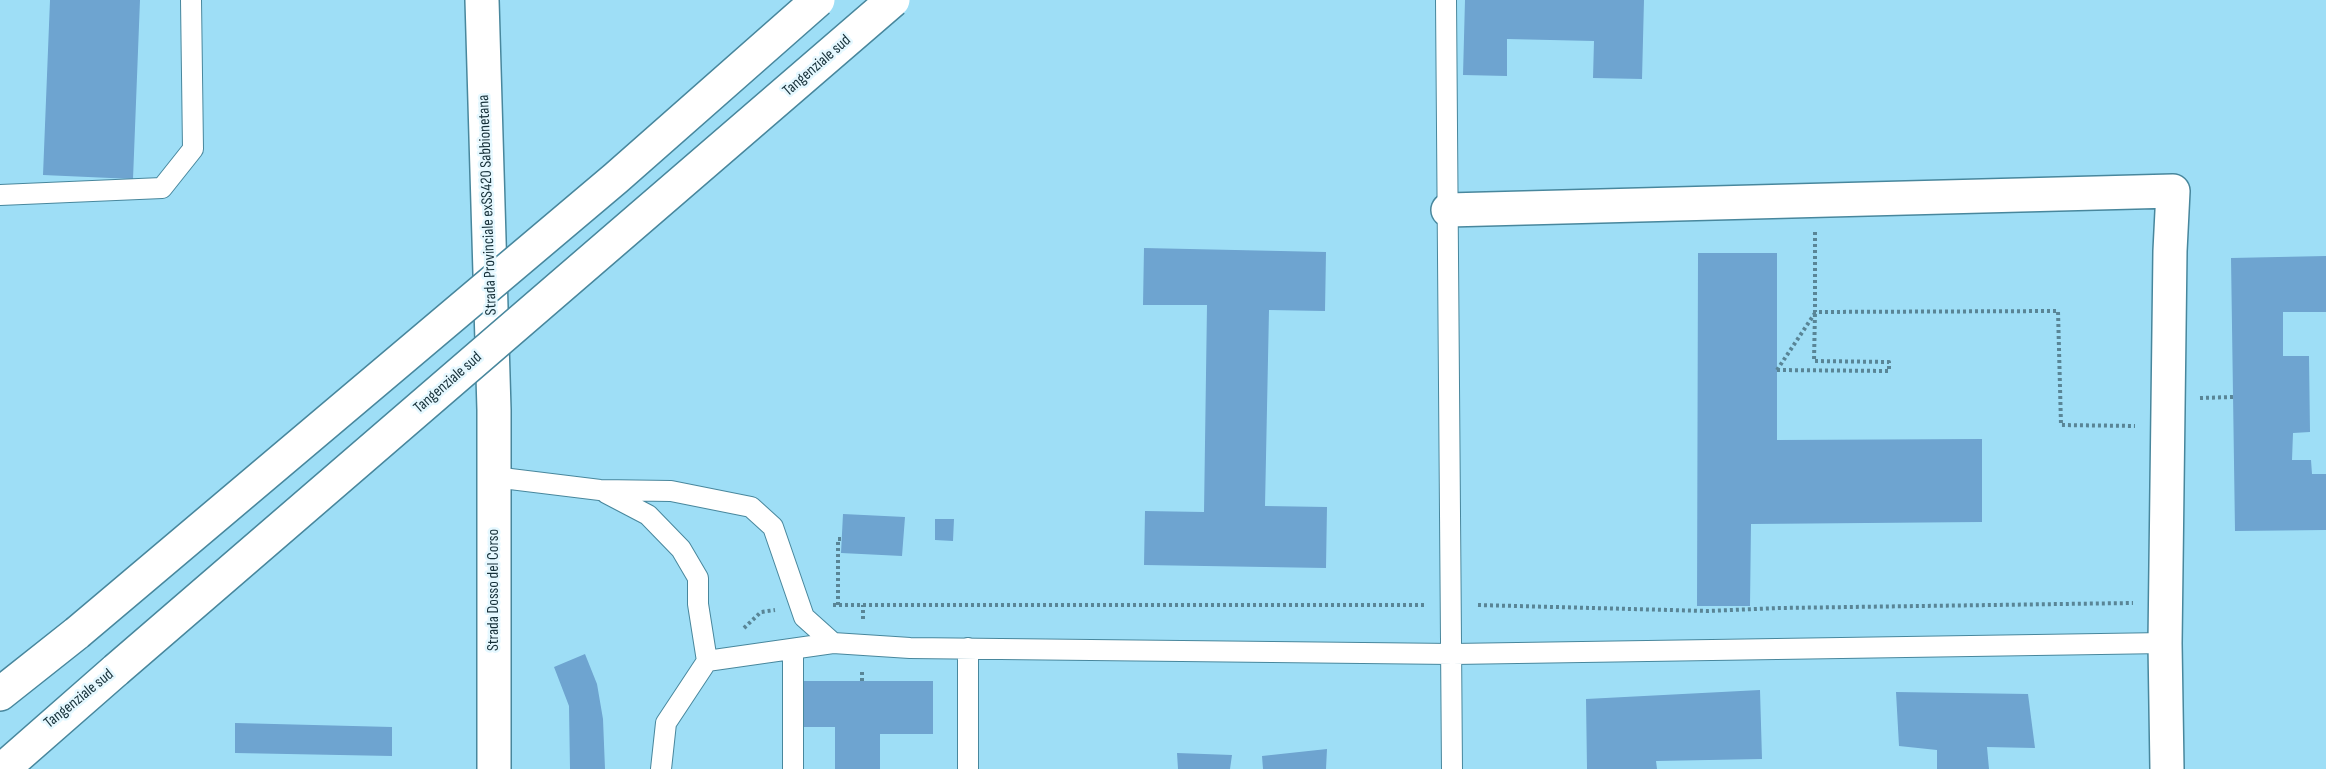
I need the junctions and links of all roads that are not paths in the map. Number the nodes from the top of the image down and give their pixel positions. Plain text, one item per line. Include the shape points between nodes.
1 (191, 0) edge
2 (482, 0) edge
3 (804, 0) edge
4 (818, 0) edge
5 (893, 0) edge
6 (1446, 0) edge
7 (616, 178) junction
8 (0, 195) edge
9 (1448, 210) junction
10 (494, 410) joint
11 (494, 477) junction
12 (600, 490) junction
13 (833, 643) junction
14 (2165, 643) junction
15 (968, 648) junction
16 (793, 649) junction
17 (1453, 654) junction
18 (716, 659) junction
19 (116, 670) junction
20 (0, 693) edge
21 (0, 763) edge
22 (3, 769) edge
23 (494, 769) edge
24 (661, 769) edge
25 (793, 769) edge
26 (968, 769) edge
27 (1452, 769) edge
28 (2167, 769) edge

1 - 8 lane via 193,150 162,188
2 - 10 main road, Strada Provinciale exSS420 Sabbionetana
3 - 7 main road, bridge
4 - 7 main road, bridge
5 - 19 main road, Tangenziale sud, bridge
6 - 9 lane
7 - 20 main road, bridge via 77,633
9 - 14 main road via 2173,191
9 - 17 lane
10 - 11 main road, Strada Dosso del Corso
11 - 12 lane
11 - 23 main road, Strada Dosso del Corso
12 - 13 lane via 670,491 751,507 773,527 804,617
12 - 18 lane via 648,515 681,549 698,578 698,604
13 - 15 lane
13 - 16 lane
14 - 17 lane
14 - 28 main road
15 - 17 lane
15 - 26 lane
16 - 18 lane
16 - 25 lane
17 - 27 lane
18 - 24 lane via 666,723
19 - 21 main road, Tangenziale sud
19 - 22 main road

